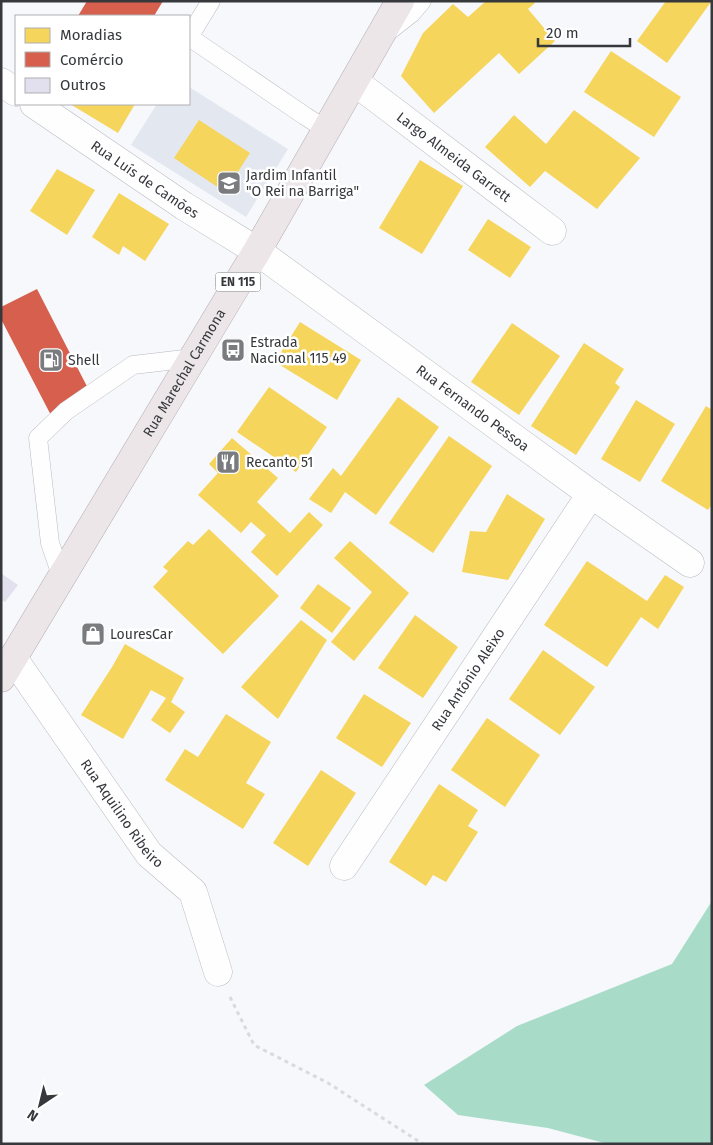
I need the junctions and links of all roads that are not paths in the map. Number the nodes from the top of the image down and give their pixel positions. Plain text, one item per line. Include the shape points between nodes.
1 (211, 1) edge
2 (422, 1) edge
3 (399, 5) edge
4 (190, 34) edge
5 (190, 37) edge
6 (379, 39) junction
7 (1, 82) edge
8 (354, 82) junction
9 (15, 91) edge
10 (35, 105) edge
11 (327, 130) junction
12 (552, 231) dead end
13 (257, 251) junction
14 (193, 358) junction
15 (591, 494) junction
16 (690, 563) dead end
17 (62, 578) junction
18 (7, 668) edge
19 (344, 866) dead end
20 (218, 972) road end

1 - 4 lane
2 - 6 lane, Rua Marechal Carmona
3 - 6 main road, Rua Marechal Carmona / EN 115
5 - 11 lane
6 - 8 main road, Rua Marechal Carmona / EN 115
7 - 9 street
8 - 11 main road, Rua Marechal Carmona / EN 115
8 - 12 street, Largo Almeida Garrett
10 - 13 street, Rua Luís de Camões via 184,206
11 - 13 main road, Rua Marechal Carmona / EN 115
13 - 14 main road, Rua Marechal Carmona / EN 115
13 - 15 street, Rua Fernando Pessoa
14 - 17 main road, Rua Marechal Carmona / EN 115
14 - 17 lane via 133,365 66,411 38,438 50,543
15 - 16 street, Rua Fernando Pessoa
15 - 19 street, Rua António Aleixo
17 - 18 main road, Rua Marechal Carmona / EN 115
18 - 20 street, Rua Aquilino Ribeiro via 149,854 193,892

